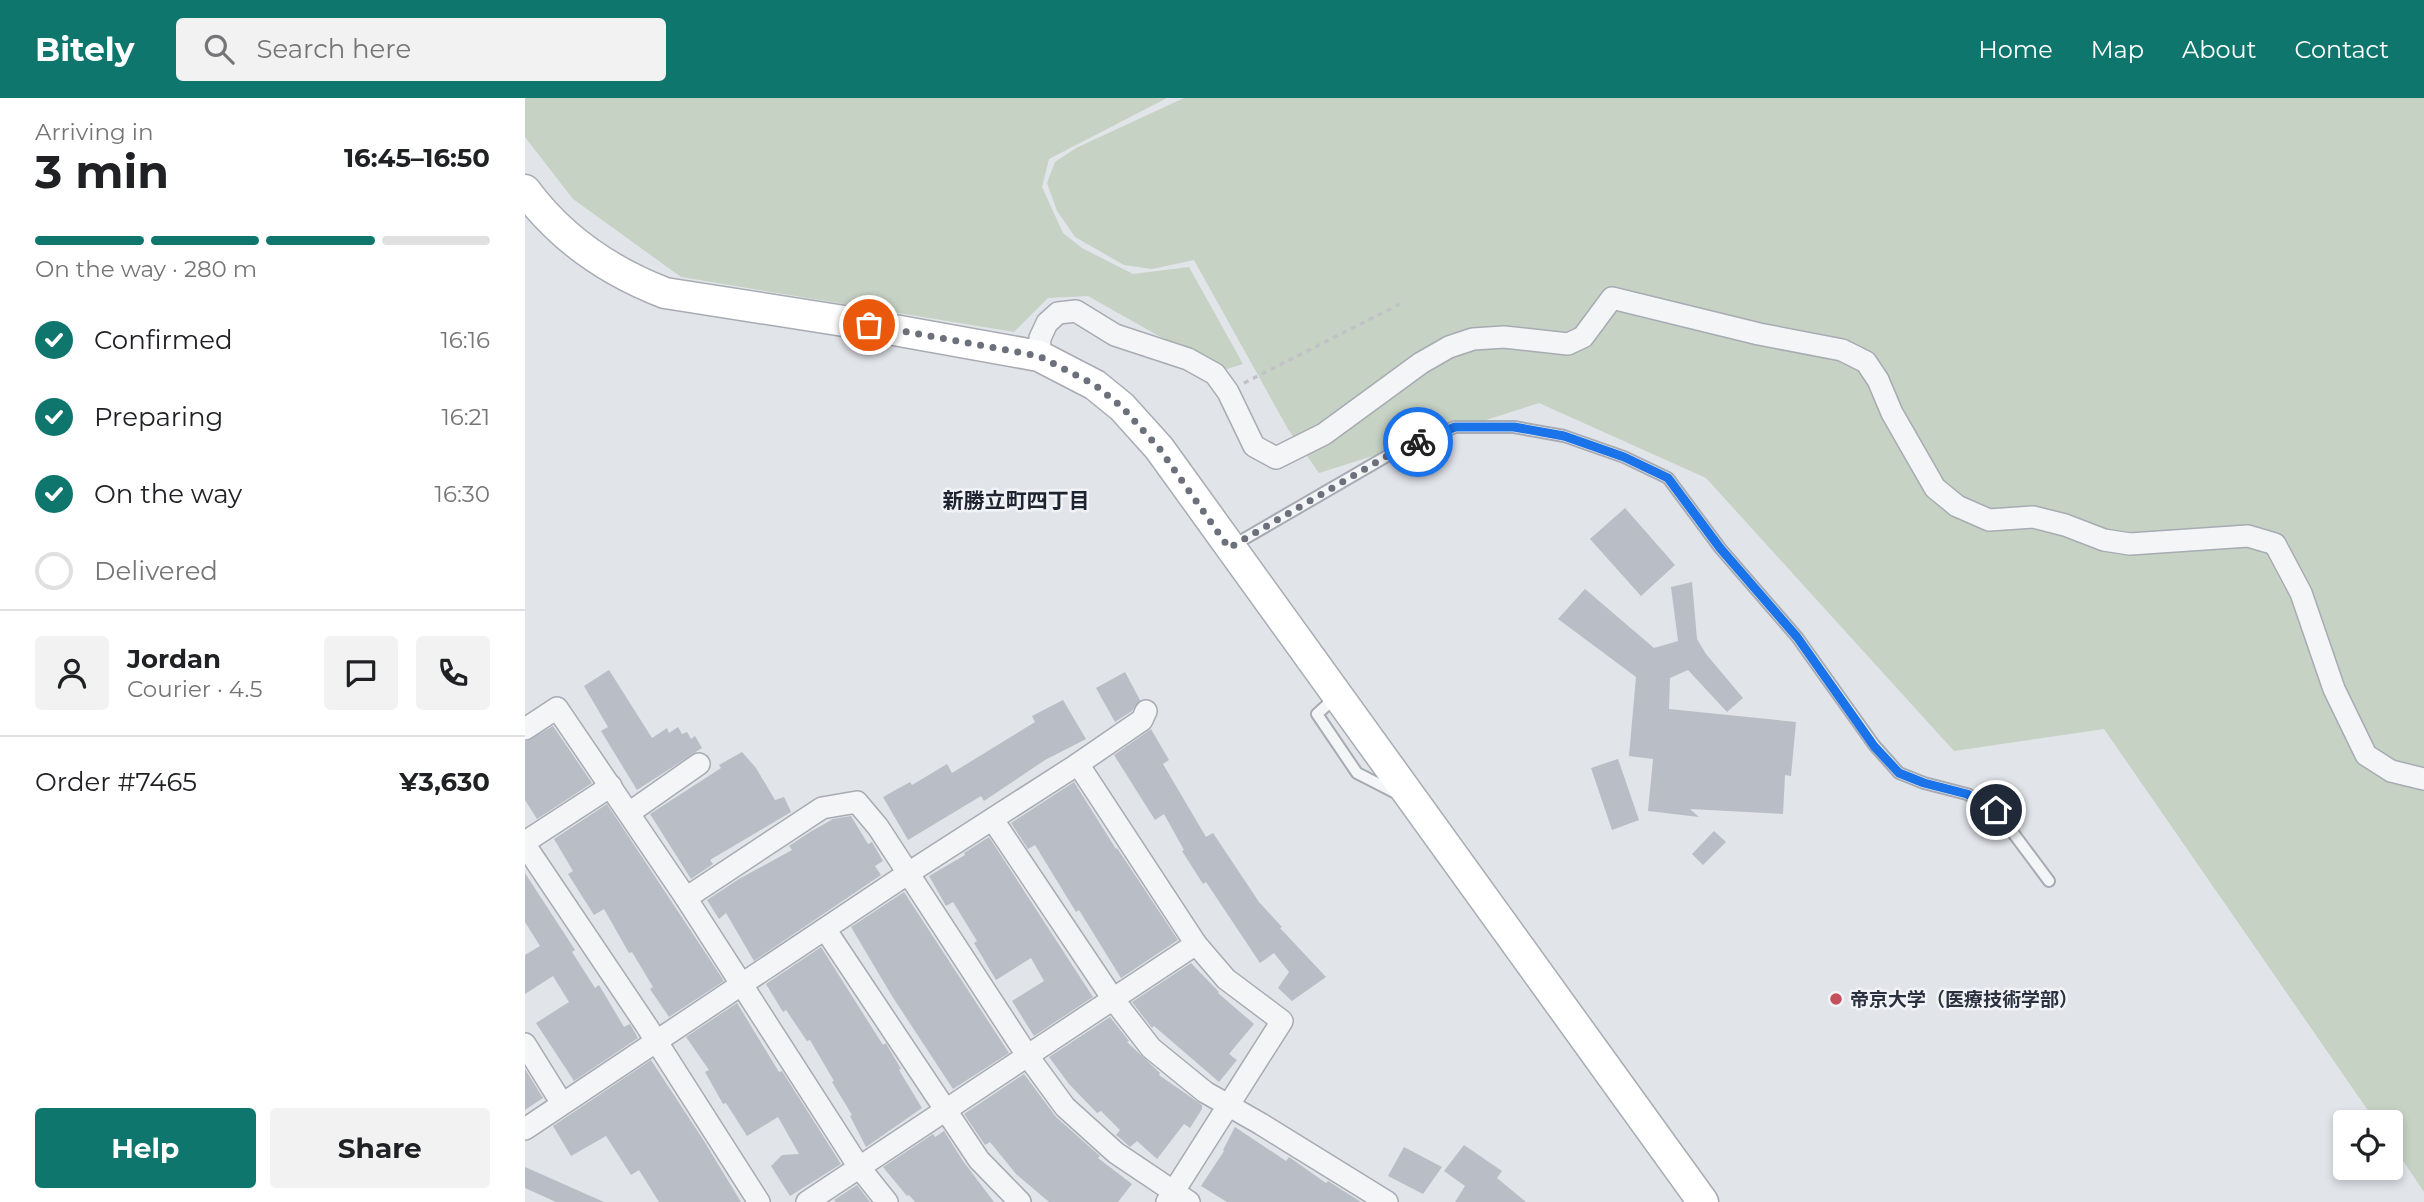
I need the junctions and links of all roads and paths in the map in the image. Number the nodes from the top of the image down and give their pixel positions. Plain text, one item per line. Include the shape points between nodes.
1 (525, 190) edge
2 (1400, 304) dead end
3 (1039, 356) junction
4 (1232, 389) junction
5 (1229, 548) junction
6 (1146, 710) dead end
7 (525, 729) edge
8 (699, 764) dead end
9 (1078, 764) junction
10 (2424, 779) edge
11 (611, 786) junction
12 (629, 813) junction
13 (993, 820) junction
14 (525, 844) edge
15 (907, 874) junction
16 (2049, 881) dead end
17 (686, 898) junction
18 (825, 929) junction
19 (1196, 944) junction
20 (743, 984) junction
21 (1113, 999) junction
22 (656, 1041) junction
23 (525, 1044) edge
24 (1027, 1055) junction
25 (561, 1102) junction
26 (1228, 1106) junction
27 (944, 1111) junction
28 (525, 1129) edge
29 (859, 1167) junction
30 (1176, 1199) edge
31 (759, 1202) edge
32 (807, 1202) edge
33 (887, 1202) edge
34 (1020, 1202) edge
35 (1387, 1202) edge
36 (1703, 1202) edge

1 - 3 street via 558,230 583,250 665,293
2 - 4 path
3 - 4 street via 1047,323 1058,313 1076,311 1115,335 1188,359
3 - 5 street via 1095,385 1122,407 1159,448
4 - 10 street via 1254,446 1276,458 1324,434 1449,346 1504,337 1568,344 1583,337 1612,298 1842,350 1866,362 1935,488 1957,506 1989,520 2033,517 2130,544 2248,536 2274,544 2301,593 2334,688 2366,755 2391,771
5 - 16 lane via 1394,452 1455,427 1514,427 1564,436 1624,457 1668,478 1720,548 1797,637 1874,746 1899,773 1967,794 1996,810
5 - 36 street
6 - 9 street via 1142,720
7 - 11 street via 557,708
8 - 12 street
9 - 13 street
9 - 19 street
11 - 12 street
11 - 14 street
12 - 17 street
13 - 15 street
13 - 21 street
14 - 22 street
15 - 17 street via 857,802 822,808
15 - 18 street
15 - 24 street
17 - 20 street
18 - 20 street
18 - 27 street
19 - 21 street
19 - 26 street via 1226,979 1282,1021
20 - 22 street
20 - 29 street
21 - 24 street
21 - 26 street via 1151,1048
22 - 25 street
22 - 31 street
23 - 25 street
24 - 27 street
24 - 30 street via 1065,1107
25 - 28 street
26 - 30 street
26 - 35 street
27 - 29 street
27 - 34 street via 979,1160
29 - 32 street
29 - 33 street

